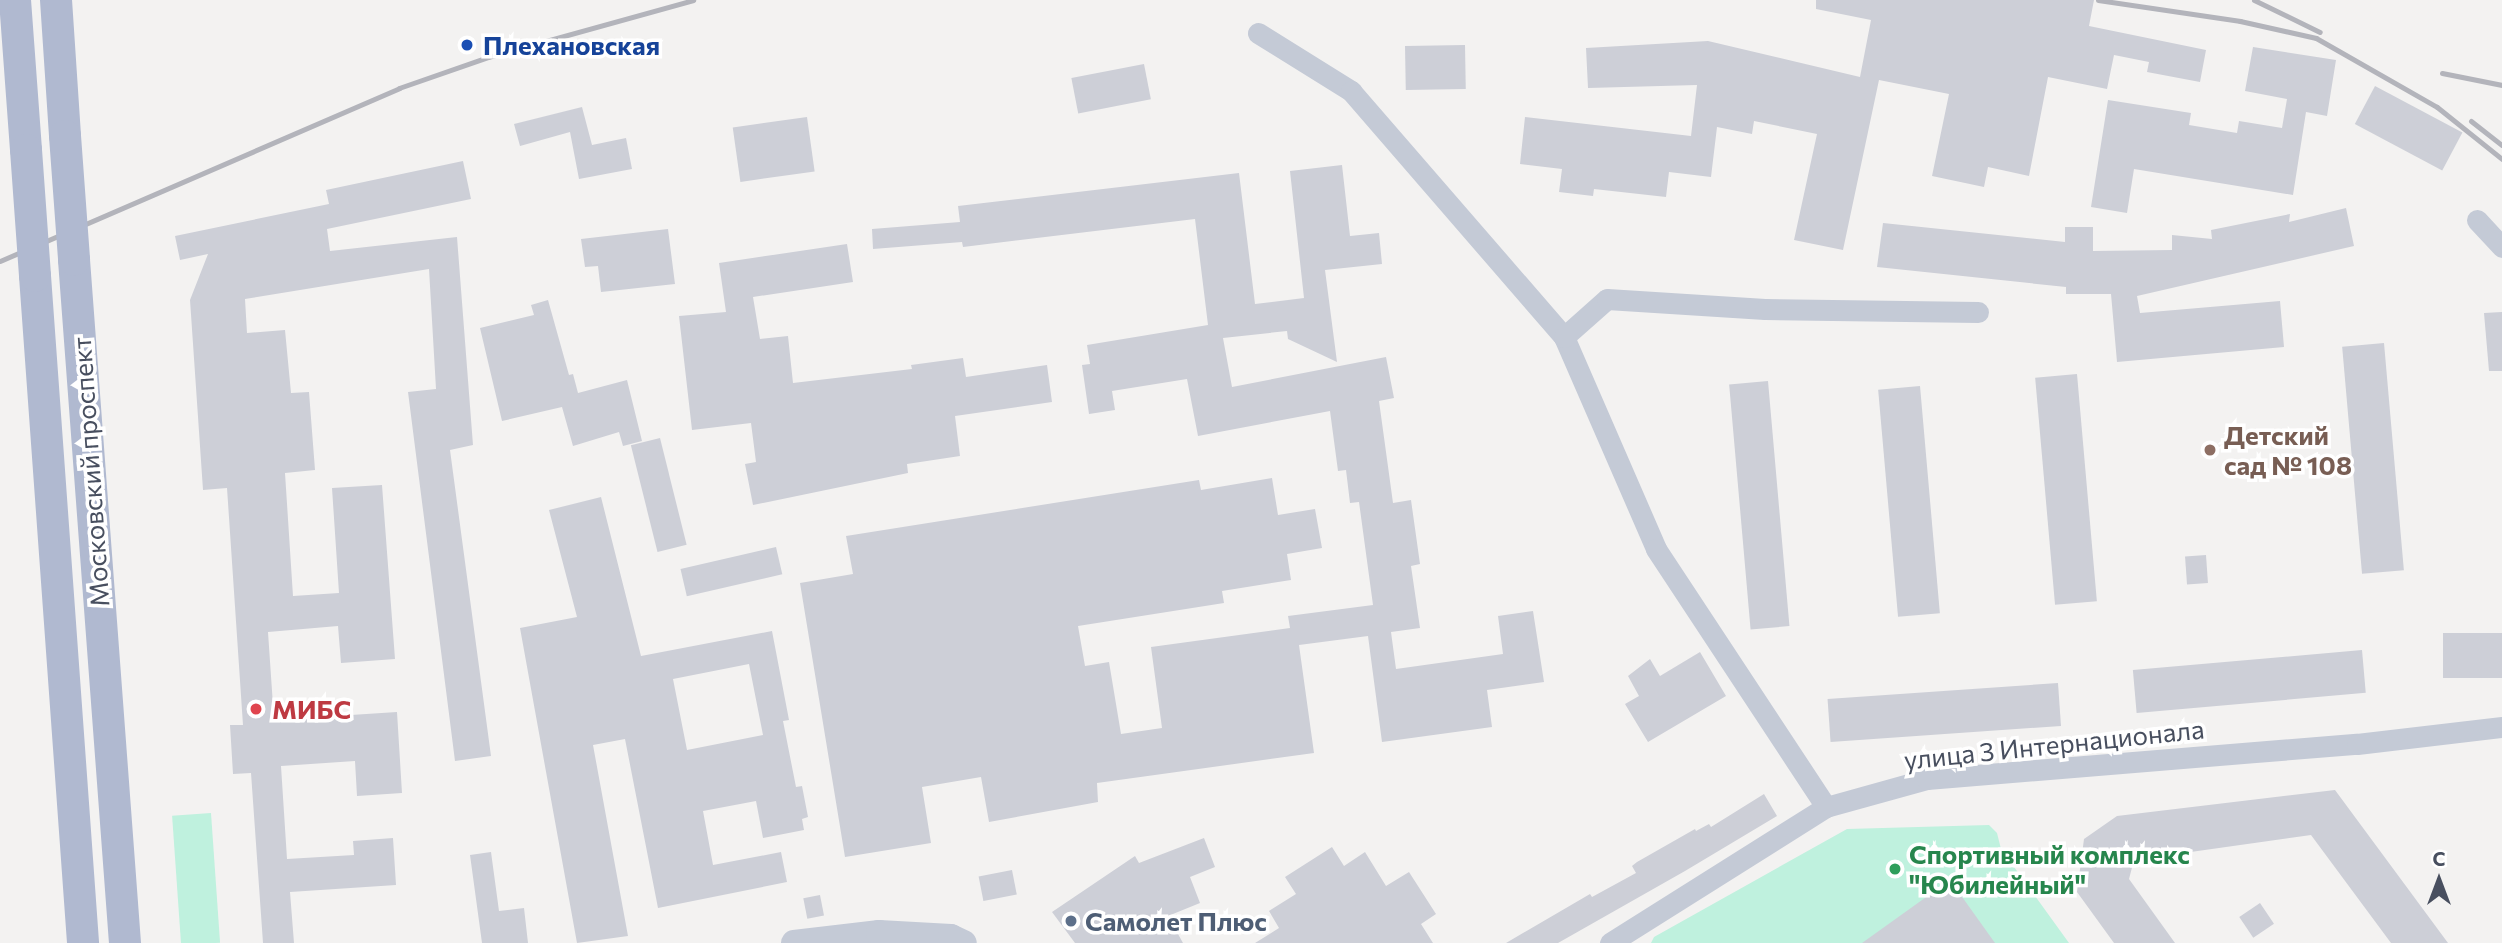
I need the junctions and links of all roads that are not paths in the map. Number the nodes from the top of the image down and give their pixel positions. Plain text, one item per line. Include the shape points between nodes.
1 (15, 0) edge
2 (56, 0) edge
3 (1258, 33) dead end
4 (2477, 220) dead end
5 (2502, 247) edge
6 (1978, 312) dead end
7 (1564, 337) junction
8 (2502, 727) edge
9 (1826, 807) junction
10 (83, 943) edge
11 (125, 943) edge
12 (794, 943) edge
13 (964, 943) edge
14 (1611, 943) edge

1 - 10 main road, Московский проспект, bridge
2 - 11 main road, Московский проспект, bridge
3 - 7 street via 1351,91
4 - 5 street
6 - 7 street via 1765,309 1607,299
7 - 9 street via 1656,549
8 - 9 street, улица 3 Интернационала via 2357,744 1927,779
9 - 14 street, улица 3 Интернационала
12 - 13 street via 879,933 951,937

